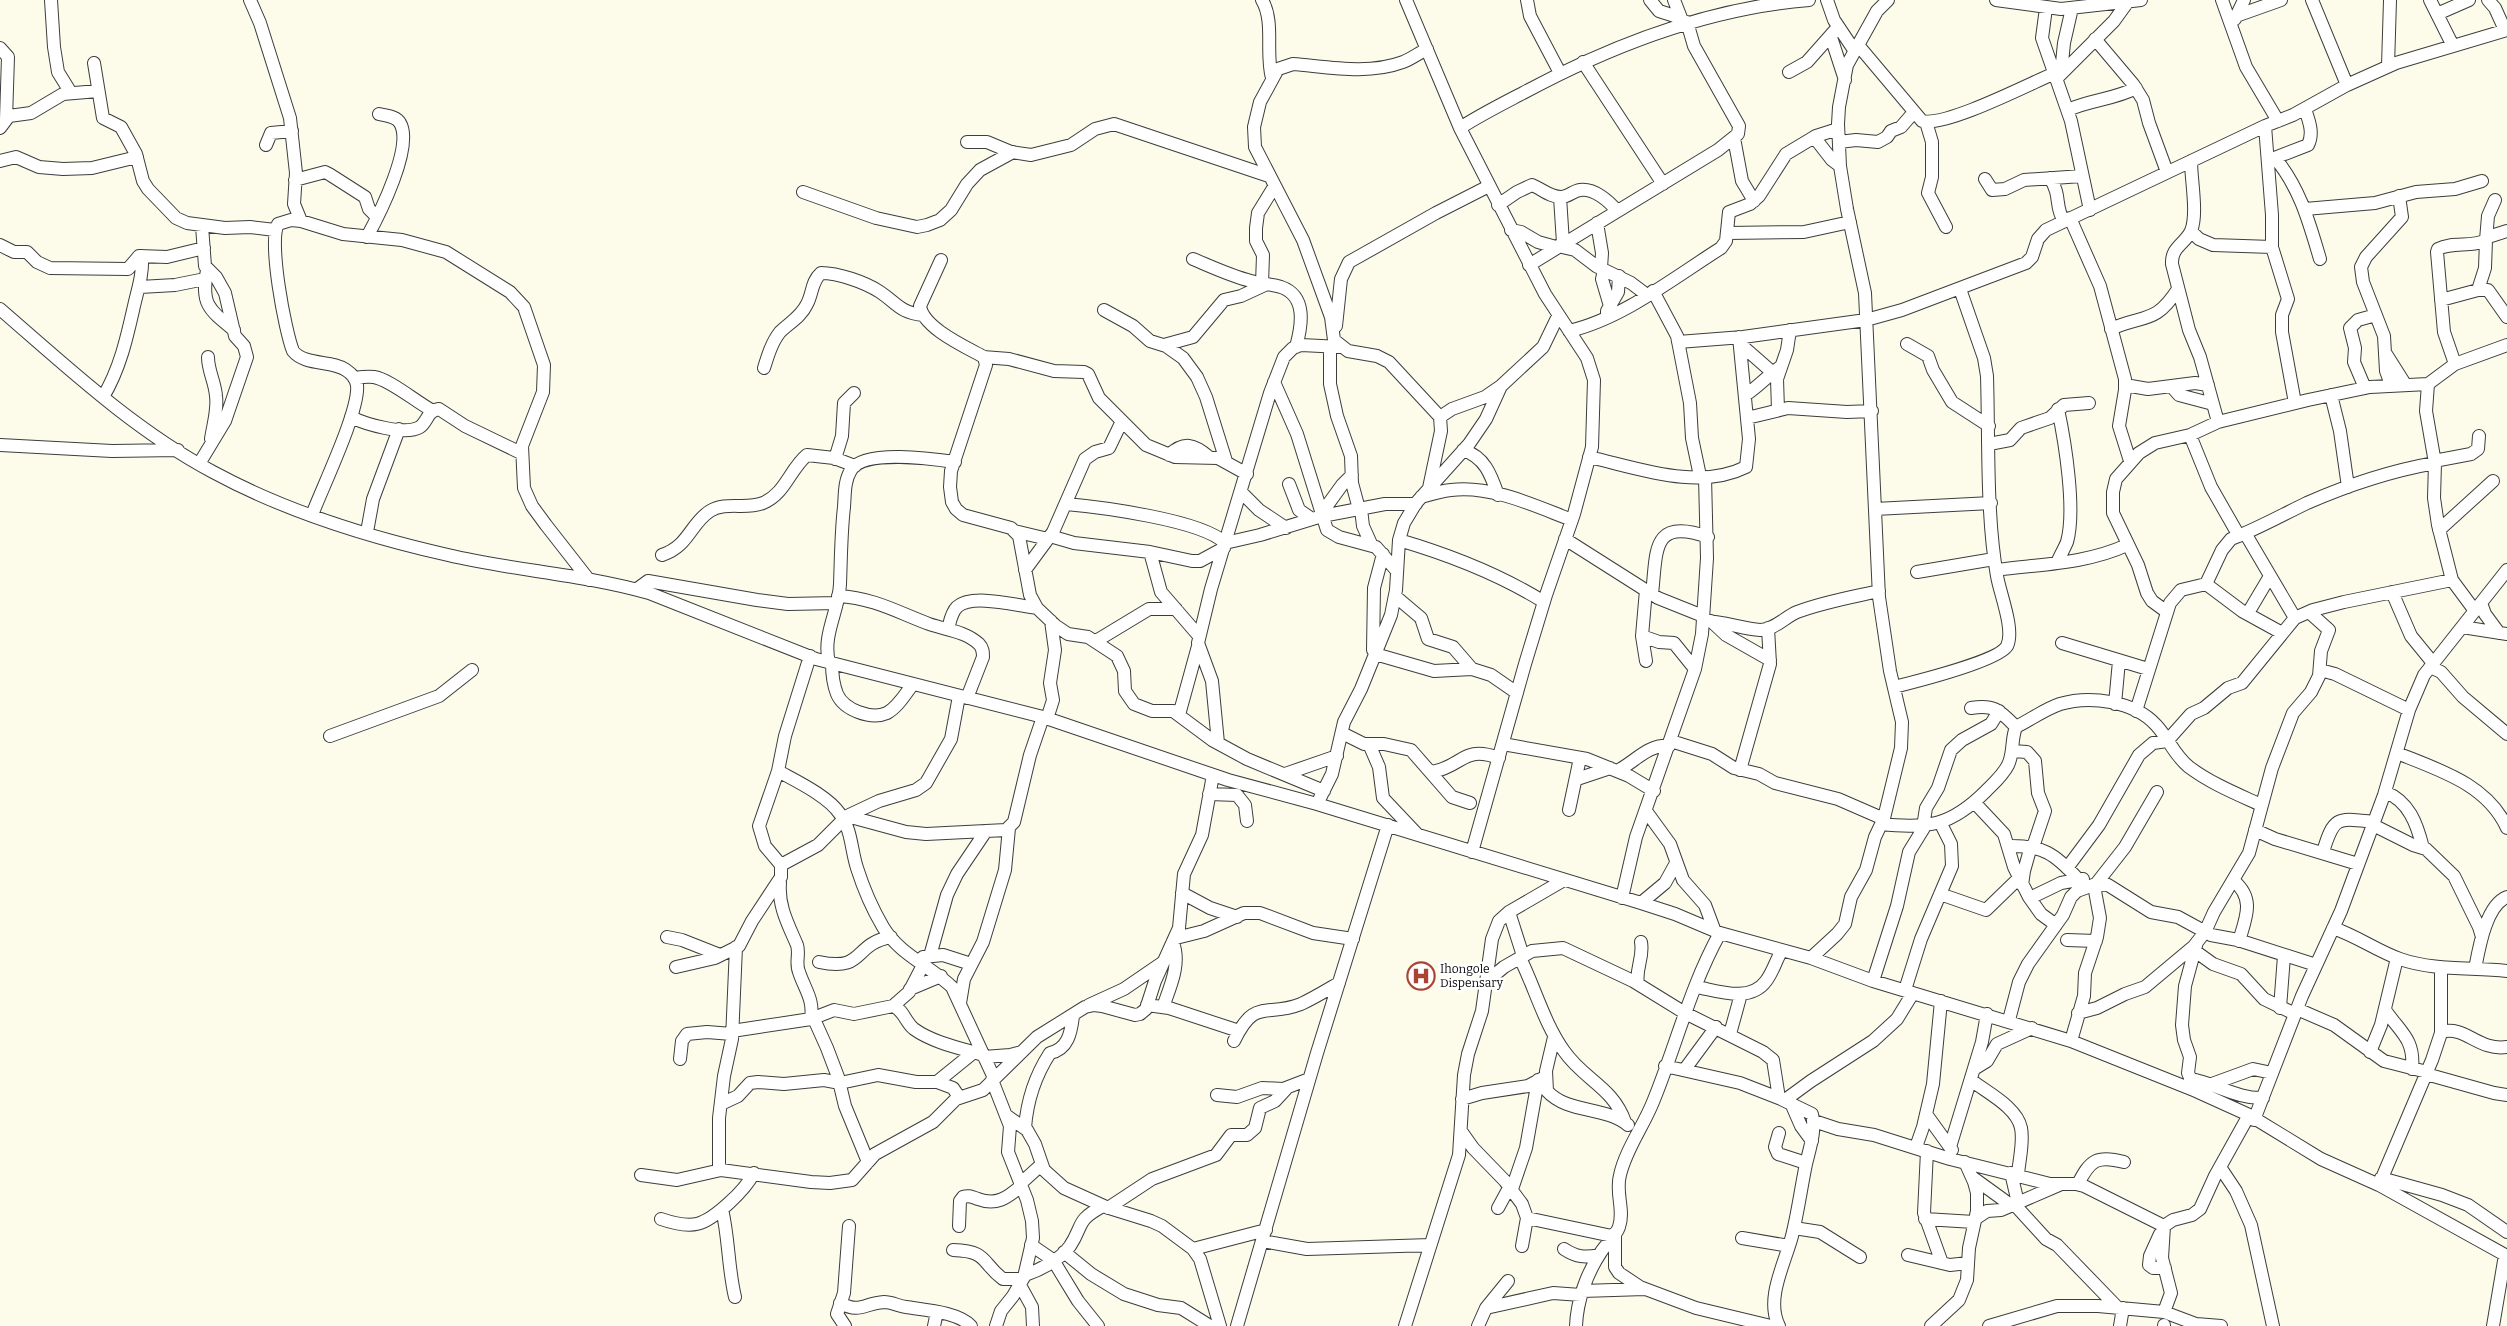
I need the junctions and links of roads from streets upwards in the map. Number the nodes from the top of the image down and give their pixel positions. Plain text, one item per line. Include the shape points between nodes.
1 (50, 0) edge
2 (250, 0) edge
3 (1262, 0) edge
4 (1406, 0) edge
5 (1527, 0) edge
6 (1650, 0) edge
7 (1674, 0) edge
8 (1807, 0) edge
9 (1827, 0) edge
10 (1888, 0) edge
11 (1996, 0) edge
12 (2141, 0) edge
13 (2222, 0) edge
14 (2244, 0) edge
15 (2281, 0) edge
16 (2312, 0) edge
17 (2390, 0) edge
18 (2430, 0) edge
19 (2469, 0) edge
20 (2488, 0) edge
21 (2127, 3) junction
22 (1747, 4) edge
23 (2042, 5) edge
24 (2072, 8) junction
25 (2438, 14) junction
26 (1683, 21) junction
27 (2234, 21) junction
28 (2506, 30) edge
29 (1834, 32) junction
30 (2095, 38) junction
31 (2453, 46) junction
32 (0, 48) edge
33 (1856, 48) junction
34 (1427, 49) junction
35 (1582, 62) junction
36 (94, 63) dead end
37 (2388, 66) junction
38 (1789, 72) dead end
39 (1560, 73) junction
40 (2058, 74) junction
41 (1272, 78) junction
42 (1845, 80) junction
43 (2347, 85) junction
44 (2136, 88) junction
45 (98, 91) junction
46 (71, 93) junction
47 (2305, 108) junction
48 (2068, 110) junction
49 (1914, 112) junction
50 (379, 114) dead end
51 (2278, 121) junction
52 (1926, 122) junction
53 (3, 123) edge
54 (2265, 126) junction
55 (1460, 128) junction
56 (1838, 129) junction
57 (292, 132) junction
58 (1814, 137) junction
59 (1734, 138) junction
60 (967, 142) dead end
61 (1839, 142) junction
62 (266, 145) dead end
63 (1013, 152) junction
64 (137, 157) junction
65 (2271, 159) junction
66 (0, 161) edge
67 (2191, 161) junction
68 (1840, 166) junction
69 (2167, 172) junction
70 (2082, 176) junction
71 (2050, 178) junction
72 (1984, 179) dead end
73 (295, 180) junction
74 (2482, 181) dead end
75 (1271, 182) junction
76 (1663, 184) junction
77 (1489, 186) junction
78 (803, 192) dead end
79 (2399, 196) junction
80 (1560, 197) junction
81 (2495, 200) dead end
82 (1754, 201) junction
83 (1498, 205) junction
84 (2090, 210) junction
85 (2305, 210) junction
86 (1617, 211) junction
87 (377, 217) junction
88 (2067, 220) junction
89 (301, 222) junction
90 (1850, 222) junction
91 (1597, 223) junction
92 (202, 226) junction
93 (1946, 227) dead end
94 (218, 228) junction
95 (275, 230) junction
96 (1511, 230) junction
97 (2191, 231) junction
98 (2507, 231) edge
99 (1728, 233) junction
100 (367, 237) junction
101 (2487, 238) junction
102 (0, 245) edge
103 (1559, 245) junction
104 (2272, 247) junction
105 (204, 252) junction
106 (142, 256) junction
107 (1193, 259) dead end
108 (2320, 259) dead end
109 (942, 260) dead end
110 (1529, 265) junction
111 (1602, 269) junction
112 (206, 275) junction
113 (1619, 276) junction
114 (1264, 284) junction
115 (140, 287) junction
116 (1960, 289) junction
117 (2178, 289) junction
118 (2478, 290) junction
119 (1650, 293) junction
120 (2441, 300) junction
121 (2182, 303) junction
122 (0, 309) edge
123 (1104, 310) dead end
124 (2161, 310) junction
125 (1608, 311) junction
126 (923, 315) junction
127 (2376, 315) junction
128 (1558, 316) junction
129 (2507, 318) edge
130 (1866, 320) junction
131 (2111, 329) junction
132 (234, 330) junction
133 (1790, 330) junction
134 (1569, 331) junction
135 (1739, 341) junction
136 (1678, 342) junction
137 (1335, 343) junction
138 (1907, 344) dead end
139 (1164, 345) junction
140 (2507, 345) edge
141 (1296, 347) junction
142 (2386, 354) junction
143 (208, 357) dead end
144 (983, 357) junction
145 (2455, 364) junction
146 (764, 368) dead end
147 (1776, 369) junction
148 (354, 378) junction
149 (1274, 382) junction
150 (2125, 384) junction
151 (2208, 384) junction
152 (2405, 384) junction
153 (2428, 384) junction
154 (2391, 385) junction
155 (1501, 386) junction
156 (2172, 387) junction
157 (2365, 388) junction
158 (854, 394) dead end
159 (1745, 395) junction
160 (2331, 395) junction
161 (103, 397) junction
162 (2089, 403) dead end
163 (2295, 403) junction
164 (2212, 404) junction
165 (2058, 409) junction
166 (1778, 410) junction
167 (433, 411) junction
168 (1872, 411) junction
169 (351, 417) junction
170 (1440, 418) junction
171 (1747, 418) junction
172 (1122, 421) junction
173 (2218, 422) junction
174 (1989, 426) junction
175 (399, 429) junction
176 (2190, 435) junction
177 (2479, 436) dead end
178 (1989, 444) junction
179 (0, 445) edge
180 (211, 446) junction
181 (178, 450) junction
182 (1463, 450) junction
183 (521, 453) junction
184 (1589, 457) junction
185 (835, 459) junction
186 (1226, 461) junction
187 (2130, 461) junction
188 (955, 462) junction
189 (2434, 462) junction
190 (200, 464) junction
191 (855, 466) junction
192 (1247, 474) junction
193 (1352, 475) junction
194 (1703, 476) junction
195 (2493, 481) dead end
196 (1289, 484) dead end
197 (2348, 487) junction
198 (1242, 492) junction
199 (1498, 495) junction
200 (1422, 496) junction
201 (1991, 503) junction
202 (1066, 504) junction
203 (1360, 509) junction
204 (1875, 509) junction
205 (312, 515) junction
206 (1318, 516) junction
207 (1572, 520) junction
208 (1289, 527) junction
209 (2440, 530) junction
210 (1014, 531) junction
211 (367, 532) junction
212 (1330, 532) junction
213 (2242, 534) junction
214 (1708, 536) junction
215 (1049, 537) junction
216 (1565, 539) junction
217 (1399, 540) junction
218 (2127, 545) junction
219 (1224, 546) junction
220 (1372, 546) junction
221 (1150, 552) junction
222 (1384, 554) junction
223 (662, 555) dead end
224 (2056, 563) junction
225 (1995, 564) junction
226 (1026, 570) junction
227 (1396, 570) junction
228 (2507, 570) edge
229 (1916, 572) dead end
230 (2270, 576) junction
231 (590, 580) junction
232 (2452, 580) junction
233 (2206, 584) junction
234 (637, 589) junction
235 (1879, 591) junction
236 (1649, 592) junction
237 (2392, 592) junction
238 (1395, 596) junction
239 (838, 600) junction
240 (1544, 602) junction
241 (2478, 607) junction
242 (1037, 608) junction
243 (1176, 609) junction
244 (2167, 612) junction
245 (2309, 612) junction
246 (2248, 613) junction
247 (2296, 618) junction
248 (1706, 620) junction
249 (1051, 621) junction
250 (2462, 627) junction
251 (1768, 628) junction
252 (948, 629) junction
253 (2282, 633) junction
254 (2503, 633) edge
255 (1384, 634) junction
256 (1080, 636) junction
257 (1642, 636) junction
258 (1096, 641) junction
259 (1199, 641) junction
260 (2062, 643) dead end
261 (810, 656) junction
262 (1055, 656) junction
263 (1374, 658) junction
264 (1770, 660) junction
265 (2119, 661) junction
266 (1404, 662) junction
267 (1646, 662) dead end
268 (831, 663) junction
269 (2432, 665) junction
270 (1695, 668) junction
271 (1472, 669) junction
272 (2148, 669) junction
273 (472, 670) dead end
274 (2320, 670) junction
275 (913, 684) junction
276 (1894, 687) junction
277 (1517, 693) junction
278 (963, 697) junction
279 (2115, 704) junction
280 (1970, 708) dead end
281 (2409, 710) junction
282 (1999, 711) junction
283 (2136, 711) junction
284 (1179, 715) junction
285 (1045, 718) junction
286 (2016, 728) junction
287 (1342, 733) junction
288 (2507, 734) edge
289 (330, 736) dead end
290 (2167, 740) junction
291 (1218, 743) junction
292 (1670, 743) junction
293 (1369, 744) junction
294 (1503, 744) junction
295 (2012, 751) junction
296 (2397, 753) junction
297 (1337, 756) junction
298 (1499, 758) junction
299 (1580, 758) junction
300 (1614, 769) junction
301 (1740, 770) junction
302 (778, 771) junction
303 (1432, 772) junction
304 (1285, 774) junction
305 (1213, 775) junction
306 (1577, 779) junction
307 (1324, 791) junction
308 (1654, 791) junction
309 (2157, 792) dead end
310 (2385, 792) junction
311 (1209, 794) junction
312 (1974, 802) junction
313 (1470, 803) dead end
314 (1317, 804) junction
315 (2261, 804) junction
316 (1569, 810) dead end
317 (1646, 811) junction
318 (844, 818) junction
319 (1247, 820) dead end
320 (1882, 822) junction
321 (1940, 822) junction
322 (2373, 823) junction
323 (2506, 823) edge
324 (1388, 825) junction
325 (1924, 826) junction
326 (1009, 828) junction
327 (2255, 830) junction
328 (986, 832) junction
329 (1418, 835) junction
330 (2008, 846) junction
331 (2032, 846) junction
332 (2423, 848) junction
333 (1472, 852) junction
334 (2323, 852) junction
335 (1676, 863) junction
336 (2358, 864) junction
337 (782, 865) junction
338 (2073, 871) junction
339 (781, 878) junction
340 (1564, 880) junction
341 (2234, 881) junction
342 (2098, 882) junction
343 (2022, 889) junction
344 (1182, 893) junction
345 (1940, 894) junction
346 (2074, 894) junction
347 (2507, 897) edge
348 (1622, 898) junction
349 (767, 901) junction
350 (1640, 904) junction
351 (783, 912) junction
352 (1509, 912) junction
353 (1237, 916) junction
354 (2056, 925) junction
355 (2333, 928) junction
356 (1717, 931) junction
357 (667, 937) dead end
358 (891, 937) junction
359 (2482, 937) junction
360 (1353, 939) junction
361 (2067, 940) dead end
362 (2096, 940) junction
363 (1174, 941) junction
364 (2239, 941) junction
365 (1641, 942) dead end
366 (2199, 942) junction
367 (736, 947) junction
368 (1782, 950) junction
369 (720, 955) junction
370 (2284, 956) junction
371 (1521, 957) junction
372 (1811, 958) junction
373 (2397, 958) junction
374 (922, 960) junction
375 (819, 962) dead end
376 (1162, 963) junction
377 (971, 964) junction
378 (2316, 965) junction
379 (676, 967) dead end
380 (2441, 967) junction
381 (2474, 969) junction
382 (2507, 971) edge
383 (941, 976) junction
384 (1873, 981) junction
385 (1486, 982) junction
386 (1339, 983) junction
387 (1638, 984) junction
388 (1697, 987) junction
389 (910, 989) junction
390 (1909, 992) junction
391 (1741, 994) junction
392 (1941, 1001) junction
393 (960, 1003) junction
394 (1147, 1005) junction
395 (893, 1006) junction
396 (1086, 1007) junction
397 (1163, 1007) junction
398 (2280, 1008) junction
399 (2385, 1010) junction
400 (2296, 1011) junction
401 (1685, 1013) junction
402 (2078, 1013) junction
403 (1987, 1014) junction
404 (1736, 1015) junction
405 (1073, 1016) junction
406 (812, 1019) junction
407 (2009, 1020) junction
408 (1715, 1026) junction
409 (2032, 1028) junction
410 (732, 1032) junction
411 (2441, 1032) junction
412 (1730, 1034) junction
413 (1554, 1037) junction
414 (2072, 1041) junction
415 (2507, 1046) edge
416 (1022, 1052) junction
417 (2370, 1052) junction
418 (980, 1055) junction
419 (680, 1059) dead end
420 (1666, 1066) junction
421 (1685, 1069) junction
422 (2412, 1069) junction
423 (2272, 1073) junction
424 (2426, 1073) junction
425 (1972, 1074) junction
426 (993, 1079) junction
427 (1309, 1079) junction
428 (1542, 1079) junction
429 (2190, 1079) junction
430 (840, 1082) junction
431 (937, 1082) junction
432 (2212, 1084) junction
433 (1287, 1088) junction
434 (2196, 1091) junction
435 (1216, 1095) dead end
436 (2507, 1095) edge
437 (960, 1097) junction
438 (2263, 1098) junction
439 (1462, 1099) junction
440 (1785, 1100) junction
441 (720, 1104) junction
442 (1926, 1114) junction
443 (1007, 1116) junction
444 (2252, 1118) junction
445 (1814, 1121) junction
446 (1625, 1122) junction
447 (1801, 1126) junction
448 (1024, 1128) junction
449 (1461, 1131) junction
450 (1637, 1135) junction
451 (1812, 1141) junction
452 (1950, 1147) junction
453 (1921, 1149) junction
454 (868, 1162) junction
455 (1965, 1162) junction
456 (2124, 1162) dead end
457 (1806, 1163) junction
458 (1041, 1165) junction
459 (2220, 1167) junction
460 (719, 1170) junction
461 (754, 1173) junction
462 (2015, 1174) junction
463 (641, 1175) dead end
464 (1972, 1177) junction
465 (2380, 1181) junction
466 (2061, 1184) junction
467 (2078, 1184) junction
468 (1020, 1185) junction
469 (1511, 1188) junction
470 (2435, 1193) junction
471 (2015, 1205) junction
472 (1105, 1207) junction
473 (1498, 1208) dead end
474 (722, 1209) junction
475 (2425, 1210) junction
476 (661, 1218) dead end
477 (1526, 1218) junction
478 (1926, 1219) junction
479 (2490, 1220) junction
480 (1975, 1221) junction
481 (849, 1226) dead end
482 (959, 1226) dead end
483 (1794, 1228) junction
484 (2164, 1228) junction
485 (2507, 1232) edge
486 (1614, 1235) junction
487 (1264, 1236) junction
488 (1742, 1238) dead end
489 (2482, 1242) junction
490 (1032, 1245) junction
491 (1430, 1245) junction
492 (1522, 1246) dead end
493 (1789, 1246) junction
494 (1193, 1249) junction
495 (1564, 1249) dead end
496 (953, 1250) dead end
497 (1064, 1252) junction
498 (1599, 1255) junction
499 (1908, 1255) dead end
500 (2506, 1256) edge
501 (1860, 1257) dead end
502 (1053, 1260) junction
503 (1942, 1263) junction
504 (1968, 1263) junction
505 (1022, 1280) junction
506 (1508, 1281) dead end
507 (1646, 1289) junction
508 (1582, 1293) junction
509 (735, 1297) dead end
510 (839, 1307) junction
511 (1486, 1308) junction
512 (2120, 1308) junction
513 (937, 1312) junction
514 (2163, 1312) junction
515 (1729, 1321) edge
516 (1477, 1325) edge
517 (831, 1326) edge
518 (845, 1326) edge
519 (934, 1326) edge
520 (971, 1326) edge
521 (996, 1326) edge
522 (1033, 1326) edge
523 (1098, 1326) edge
524 (1210, 1326) edge
525 (1220, 1326) edge
526 (1237, 1326) edge
527 (1405, 1326) edge
528 (1576, 1326) edge
529 (1771, 1326) edge
530 (1779, 1326) edge
531 (1931, 1326) edge
532 (1989, 1326) edge
533 (2120, 1326) edge
534 (2164, 1326) edge
535 (2221, 1326) edge
536 (2273, 1326) edge
537 (2493, 1326) edge

1 - 46 street via 58,72
2 - 57 street via 274,65
3 - 41 street via 1267,13 1268,64
4 - 34 street
5 - 39 street via 1530,16
6 - 26 street via 1659,11
7 - 26 street
8 - 22 street
9 - 29 street
10 - 33 street via 1877,11
11 - 23 street
12 - 21 street
13 - 27 street
14 - 27 street
15 - 27 street
16 - 43 street
17 - 37 street
18 - 25 street
19 - 25 street
20 - 28 street
21 - 24 street
21 - 30 street via 2114,21
22 - 26 street
23 - 24 street
23 - 40 street via 2041,34
24 - 40 street
25 - 31 street
26 - 35 street
26 - 59 street via 1739,126
27 - 51 street via 2246,67
28 - 31 street
29 - 33 street
29 - 38 street via 1803,66
29 - 42 street
30 - 40 street
30 - 44 street
31 - 37 street
32 - 53 street via 6,53 9,64
33 - 42 street via 1847,65
33 - 49 street
34 - 41 street via 1403,62 1381,68 1293,64 1278,69
34 - 55 street
35 - 39 street
35 - 76 street
36 - 45 street
37 - 43 street
39 - 55 street
40 - 48 street
40 - 52 street via 1941,121
41 - 75 street via 1260,102 1254,126 1255,147
42 - 56 street
43 - 47 street
44 - 48 street
44 - 69 street
45 - 46 street
45 - 64 street via 103,118 121,126
46 - 53 street
47 - 51 street
47 - 65 street via 2311,130 2308,145
48 - 70 street
49 - 52 street
49 - 61 street via 1901,127 1878,142
50 - 87 street via 397,119 403,130 393,184
51 - 54 street
52 - 93 street via 1932,142 1932,177 1928,193
54 - 65 street
54 - 67 street
55 - 77 street
56 - 58 street
56 - 61 street
57 - 62 street via 271,133
57 - 73 street
58 - 68 street
58 - 82 street via 1786,154 1770,182
59 - 76 street
59 - 82 street via 1742,180
60 - 63 street via 987,142
61 - 68 street
63 - 75 street via 1031,154 1071,145 1095,129 1114,124
63 - 78 street via 988,164 973,176 951,210 940,220 917,227 876,218
64 - 66 street via 92,168 50,169 16,158
64 - 92 street via 143,181 159,202 176,218
65 - 85 street via 2286,172
65 - 104 street
67 - 69 street
67 - 97 street via 2194,204
68 - 90 street
69 - 84 street
70 - 71 street
70 - 84 street
71 - 72 street via 2024,180 1997,191 1992,190
71 - 88 street via 2058,194 2058,212
73 - 87 street via 324,172 329,174 365,197 369,209
73 - 89 street via 294,204
74 - 79 street via 2455,189
75 - 114 street via 1258,213 1256,228 1256,241 1263,255
75 - 137 street via 1303,240 1331,317
76 - 86 street
77 - 83 street
77 - 137 street via 1349,262 1341,279
79 - 85 street via 2375,203
79 - 127 street via 2402,217 2366,256 2361,267 2363,282
80 - 83 street via 1532,186
80 - 86 street via 1581,190 1602,197
80 - 103 street
81 - 101 street via 2488,216
82 - 99 street via 1729,212
83 - 96 street
84 - 88 street
85 - 108 street
86 - 91 street
87 - 100 street
88 - 116 street via 2046,230 2026,263
88 - 131 street via 2100,286
89 - 95 street via 283,221
89 - 100 street
90 - 99 street via 1804,232
90 - 130 street via 1865,293
91 - 103 street
91 - 111 street
92 - 94 street
92 - 105 street
94 - 95 street
94 - 105 street
95 - 148 street via 281,296 293,351 302,358 344,368
96 - 103 street via 1538,242
96 - 110 street
97 - 104 street via 2213,245
97 - 117 street via 2172,256
98 - 101 street
99 - 119 street via 1721,248
100 - 183 street via 402,240 446,252 510,292 524,307 544,365 543,392
101 - 118 street via 2485,268
101 - 120 street via 2481,243 2438,249 2436,258
102 - 106 street via 14,252 28,252 42,266 61,269 128,269 133,266 134,259
103 - 110 street
103 - 111 street via 1575,250
104 - 163 street via 2288,299 2282,315 2282,332
105 - 106 street via 167,257
105 - 112 street
106 - 115 street
107 - 114 street
109 - 126 street via 920,306
110 - 128 street
111 - 113 street
111 - 125 street
112 - 115 street via 175,285
112 - 132 street via 216,276 225,292
112 - 132 street via 204,295 210,311
113 - 119 street
113 - 125 street via 1618,292
114 - 139 street via 1241,296 1224,300 1193,337
114 - 141 street via 1281,287 1298,298 1301,325
115 - 161 street via 130,330
116 - 130 street
116 - 174 street via 1984,358
117 - 121 street
117 - 124 street
118 - 120 street
118 - 129 street via 2488,290
119 - 125 street
119 - 136 street via 1668,316
120 - 145 street via 2444,332
121 - 124 street
121 - 151 street
122 - 161 street
123 - 139 street via 1133,326 1150,341
124 - 131 street
125 - 134 street via 1583,328
126 - 144 street via 960,346
126 - 146 street via 908,313 880,292 864,285 821,273 804,309 773,342
127 - 142 street via 2384,336
127 - 157 street via 2358,320 2350,328 2355,348 2354,362
128 - 134 street
128 - 155 street via 1543,348
130 - 133 street
130 - 168 street
131 - 150 street
132 - 180 street via 247,357 225,421
133 - 135 street
133 - 147 street via 1787,350
134 - 184 street via 1586,358 1594,380
135 - 136 street
135 - 147 street
135 - 159 street
136 - 194 street via 1690,403 1692,438
137 - 141 street
137 - 170 street via 1348,351 1377,356 1389,362
137 - 193 street via 1330,384 1351,456
138 - 174 street via 1928,356 1952,402
139 - 186 street via 1184,358 1197,377
140 - 145 street
141 - 149 street via 1288,350
142 - 152 street
142 - 154 street via 2386,371
143 - 180 street via 217,398
144 - 172 street via 1008,359 1054,371 1084,372 1099,398
144 - 188 street via 986,364 984,376
145 - 153 street
147 - 159 street
147 - 166 street
148 - 167 street via 373,376 385,380 414,402
148 - 169 street via 357,395
149 - 192 street
149 - 206 street via 1297,434
150 - 156 street via 2148,389
150 - 187 street via 2119,426
151 - 156 street
151 - 164 street
152 - 153 street
152 - 154 street
153 - 189 street via 2426,420
154 - 157 street
155 - 170 street
155 - 182 street via 1486,419
156 - 164 street via 2179,395
157 - 160 street
158 - 185 street via 844,403 842,436
159 - 171 street
160 - 163 street
160 - 197 street
161 - 181 street
162 - 165 street
163 - 173 street
164 - 173 street
165 - 178 street via 2050,418 2021,428 2010,440
165 - 224 street via 2069,519 2067,541
166 - 168 street
166 - 171 street
167 - 175 street via 421,426 412,430
167 - 183 street via 444,411 465,426
168 - 204 street
169 - 175 street via 366,424
169 - 205 street
170 - 200 street via 1441,431
171 - 194 street via 1746,467 1718,477
172 - 186 street via 1146,445 1169,455 1186,444
172 - 202 street via 1109,448 1085,459
173 - 176 street
174 - 178 street
175 - 211 street via 378,482
176 - 187 street via 2155,443
176 - 213 street via 2211,487
177 - 189 street via 2478,449 2472,454
178 - 201 street
179 - 181 street via 112,451
180 - 190 street
181 - 190 street
182 - 199 street via 1479,457
182 - 200 street
183 - 231 street via 524,488 532,506
184 - 194 street via 1654,472
184 - 207 street
185 - 191 street
185 - 223 street via 807,455 771,499 748,507 730,506 709,512 680,546
186 - 192 street
187 - 218 street via 2116,479 2113,492 2114,514
188 - 191 street via 892,457
188 - 210 street via 950,487 956,510
189 - 197 street
189 - 209 street via 2434,498
190 - 205 street via 250,490
191 - 239 street via 845,484
192 - 198 street
193 - 203 street
193 - 206 street
194 - 214 street
195 - 209 street
196 - 206 street via 1299,510
197 - 213 street
198 - 208 street via 1259,510
198 - 219 street
199 - 200 street via 1464,489
199 - 207 street
200 - 203 street
200 - 217 street via 1404,523
201 - 204 street
201 - 225 street
202 - 215 street
202 - 219 street via 1128,512 1183,524 1220,538
203 - 206 street
203 - 220 street
204 - 235 street
205 - 211 street
206 - 208 street
206 - 212 street
207 - 216 street
208 - 212 street
208 - 219 street
209 - 232 street
210 - 215 street
210 - 226 street via 1023,547
211 - 231 street via 484,563
212 - 220 street
213 - 230 street
213 - 233 street via 2230,539 2222,550
214 - 236 street via 1676,530 1665,537 1658,544
214 - 248 street
215 - 221 street
215 - 226 street
216 - 236 street
216 - 240 street
217 - 227 street
217 - 240 street via 1488,572
218 - 224 street via 2105,555
218 - 244 street via 2147,593
219 - 221 street via 1200,561
219 - 259 street
220 - 222 street
221 - 243 street via 1161,592
222 - 227 street
222 - 263 street via 1374,588
224 - 225 street
225 - 229 street
225 - 276 street via 2010,631 2007,646 2000,654 1985,661
226 - 242 street via 1030,596
227 - 238 street
228 - 241 street
230 - 246 street
230 - 247 street
231 - 234 street
232 - 237 street
232 - 241 street
233 - 244 street via 2181,590 2174,596
233 - 246 street
234 - 239 street via 648,581 788,604
234 - 261 street
235 - 251 street via 1809,608
235 - 276 street
236 - 248 street
236 - 257 street
237 - 245 street
237 - 269 street via 2411,636
238 - 255 street
238 - 271 street via 1421,618 1428,639 1454,647
239 - 252 street via 872,600
239 - 268 street via 827,638 826,652
240 - 277 street
241 - 250 street
241 - 254 street
242 - 249 street
242 - 252 street via 970,601 953,612
243 - 258 street via 1149,609
243 - 259 street
244 - 272 street
245 - 247 street
245 - 274 street via 2329,630 2320,651
246 - 253 street
247 - 253 street
248 - 251 street via 1760,630
248 - 264 street
248 - 270 street
249 - 256 street via 1068,634
249 - 262 street
250 - 254 street
250 - 269 street
251 - 264 street
252 - 278 street via 972,639 983,651
253 - 290 street via 2242,683 2228,688 2204,708 2191,714
255 - 263 street
255 - 266 street via 1392,650
256 - 258 street
256 - 262 street via 1063,646
257 - 267 street
257 - 270 street via 1674,643
258 - 284 street via 1122,662 1125,691 1134,704 1152,711 1173,711
259 - 284 street
259 - 291 street via 1212,681
260 - 265 street
261 - 268 street
261 - 302 street via 785,736
262 - 285 street via 1051,678 1054,700
263 - 266 street
263 - 287 street
264 - 301 street
265 - 272 street
265 - 279 street
266 - 271 street via 1434,671
268 - 275 street
268 - 275 street via 837,694 852,709 860,712 877,716 888,712
269 - 281 street via 2424,675
269 - 288 street via 2463,697
270 - 292 street
271 - 277 street via 1492,676
272 - 283 street
273 - 289 street via 439,696
274 - 281 street
274 - 315 street via 2311,692 2294,713
275 - 278 street
276 - 320 street via 1902,722 1901,748
277 - 294 street
278 - 285 street
278 - 318 street via 951,739 926,783 916,790 879,801
279 - 283 street
279 - 286 street via 2077,700 2058,705
280 - 282 street via 1984,705
281 - 296 street
282 - 286 street
282 - 325 street via 1991,724 1951,750 1938,788 1926,808
283 - 290 street via 2155,724
284 - 291 street
285 - 305 street
285 - 326 street via 1030,755 1014,822
286 - 295 street
287 - 293 street
287 - 297 street
290 - 315 street via 2175,754 2190,768
290 - 338 street via 2153,743 2139,755
291 - 304 street
292 - 300 street via 1648,750 1634,762
292 - 301 street via 1712,754
292 - 308 street
293 - 303 street via 1411,750
293 - 329 street via 1379,767 1383,798
294 - 298 street
294 - 299 street
295 - 312 street via 2001,776
295 - 331 street via 2027,752 2033,757 2038,793 2045,808 2045,816
296 - 310 street
296 - 323 street via 2472,786 2493,805
297 - 304 street
297 - 307 street
298 - 303 street via 1473,753
298 - 333 street
299 - 300 street
299 - 306 street
300 - 306 street
300 - 308 street
301 - 320 street via 1759,774 1775,783 1838,799
302 - 318 street via 828,802
302 - 337 street via 759,826 765,846
303 - 313 street via 1452,797
304 - 307 street
305 - 311 street
305 - 314 street
306 - 316 street
307 - 314 street
308 - 317 street
309 - 342 street via 2125,848
310 - 322 street
310 - 332 street via 2408,808
311 - 319 street via 1237,795 1245,806
311 - 344 street via 1202,836 1184,874
312 - 321 street via 1952,818
312 - 330 street via 1998,826
314 - 324 street
315 - 327 street
317 - 335 street via 1670,844
317 - 348 street via 1631,854
318 - 328 street via 926,834
318 - 337 street via 818,845
318 - 358 street via 856,867 883,927
320 - 325 street
320 - 372 street via 1866,870 1851,897 1845,924
321 - 325 street
321 - 345 street via 1953,855 1952,866
322 - 332 street via 2413,846
322 - 334 street via 2341,820 2334,825
322 - 336 street
324 - 329 street
324 - 360 street
325 - 384 street via 1909,852 1897,906
326 - 328 street via 1001,832
326 - 377 street via 1005,870 984,942
327 - 334 street
327 - 341 street via 2249,853
328 - 374 street via 957,874
329 - 333 street
330 - 331 street
330 - 343 street
331 - 338 street via 2048,852
331 - 343 street
332 - 359 street via 2456,879
333 - 340 street
334 - 336 street
335 - 350 street via 1665,883
335 - 356 street via 1683,880 1705,905
336 - 355 street
337 - 339 street
338 - 342 street
338 - 343 street via 2058,884
338 - 346 street
339 - 349 street
339 - 351 street via 779,898
340 - 348 street
340 - 352 street
341 - 364 street via 2243,889 2248,902
341 - 366 street
342 - 346 street
342 - 362 street via 2095,891 2100,918
342 - 366 street via 2151,912 2178,917
343 - 345 street via 1986,910
343 - 354 street via 2041,914
344 - 353 street via 1210,908
344 - 363 street via 1179,928
345 - 390 street via 1921,939
346 - 354 street
347 - 359 street via 2493,907
348 - 350 street
349 - 351 street
349 - 367 street
350 - 356 street
351 - 406 street via 798,947 798,969 812,1001
352 - 371 street
352 - 385 street via 1499,921 1492,939
353 - 360 street via 1260,914 1312,933
353 - 363 street
354 - 407 street via 2019,982
355 - 373 street
355 - 378 street
356 - 368 street
356 - 388 street
357 - 369 street
358 - 374 street via 900,949
358 - 375 street via 872,943 846,965
359 - 381 street
360 - 386 street
361 - 362 street
362 - 402 street via 2084,973 2084,996
363 - 376 street
363 - 397 street via 1176,962
364 - 366 street
364 - 370 street
365 - 387 street via 1642,956 1636,971
366 - 398 street via 2213,964 2241,974 2255,992
366 - 402 street via 2145,987
366 - 429 street via 2185,986 2182,1025 2190,1057
367 - 369 street
367 - 410 street
368 - 372 street
368 - 391 street via 1767,980 1759,988
369 - 379 street
370 - 378 street
370 - 398 street
371 - 385 street
371 - 387 street via 1532,950 1563,948
371 - 413 street
372 - 384 street
373 - 380 street
373 - 399 street
374 - 377 street via 943,955
374 - 383 street
374 - 389 street
376 - 394 street
376 - 396 street via 1124,989 1097,999
377 - 393 street via 964,979
378 - 400 street
380 - 381 street
380 - 411 street
381 - 382 street
383 - 389 street
383 - 393 street via 952,987
384 - 390 street
385 - 439 street via 1482,1011 1468,1054
386 - 397 street via 1300,1004 1260,1011 1250,1016 1236,1036
386 - 427 street
387 - 401 street
388 - 391 street
388 - 401 street
389 - 395 street
390 - 392 street
390 - 440 street via 1897,1019 1873,1041 1810,1080
391 - 404 street
392 - 403 street
392 - 442 street via 1937,1060
393 - 418 street
394 - 396 street via 1143,1012 1135,1015 1102,1006
394 - 397 street
395 - 406 street via 854,1014 834,1010
395 - 418 street via 903,1013 912,1028
396 - 405 street
398 - 400 street
399 - 417 street
399 - 422 street via 2407,1036
400 - 417 street via 2334,1025
400 - 423 street
401 - 408 street
401 - 420 street
402 - 414 street
403 - 407 street
403 - 425 street
404 - 408 street
404 - 412 street
405 - 416 street via 1037,1037
405 - 448 street via 1068,1041 1059,1051 1050,1053 1036,1078
406 - 410 street
406 - 430 street
407 - 409 street
408 - 412 street
408 - 421 street
409 - 414 street
409 - 425 street via 1997,1044 1987,1061
410 - 419 street via 687,1034 682,1040
410 - 441 street
411 - 415 street via 2453,1030 2483,1045
411 - 424 street
412 - 440 street via 1773,1060
413 - 428 street
413 - 446 street via 1574,1063 1612,1096
414 - 434 street
416 - 418 street
416 - 426 street
417 - 422 street via 2384,1061
418 - 426 street
418 - 431 street
420 - 421 street
420 - 450 street
421 - 440 street via 1740,1083
422 - 424 street
423 - 432 street via 2253,1069
423 - 438 street
424 - 436 street
424 - 465 street
425 - 452 street
425 - 462 street via 2018,1120 2021,1128
426 - 437 street via 983,1090
426 - 443 street
427 - 433 street
427 - 487 street
428 - 439 street via 1528,1086 1482,1092
428 - 446 street via 1547,1091 1556,1099 1606,1113
428 - 469 street via 1522,1164
429 - 432 street
429 - 434 street
430 - 431 street via 878,1075
430 - 441 street via 750,1083 738,1096
430 - 454 street via 845,1106
431 - 437 street via 952,1088
432 - 438 street via 2239,1095
433 - 435 street via 1262,1088 1237,1097
433 - 472 street via 1275,1101 1260,1108 1254,1128 1247,1135 1231,1135 1216,1154 1152,1179
434 - 444 street
437 - 454 street via 933,1122 888,1146
438 - 444 street
439 - 449 street
440 - 445 street via 1811,1112
440 - 447 street
441 - 460 street
442 - 452 street
442 - 453 street
443 - 448 street
443 - 468 street via 1010,1126 1008,1152
444 - 459 street
444 - 465 street via 2321,1159
445 - 451 street
445 - 453 street
446 - 450 street
447 - 451 street
447 - 457 street via 1773,1135 1778,1154
448 - 458 street via 1035,1144
449 - 469 street
449 - 491 street via 1459,1155
450 - 486 street via 1620,1175 1617,1190 1620,1224
451 - 457 street
452 - 455 street
453 - 455 street
453 - 478 street
454 - 461 street via 852,1180 830,1183
455 - 462 street
455 - 464 street
456 - 467 street via 2107,1158 2098,1160 2088,1167
457 - 483 street
458 - 468 street
458 - 472 street via 1064,1188
459 - 484 street via 2200,1209 2192,1215 2173,1220
459 - 536 street via 2236,1191 2251,1225
460 - 461 street
460 - 463 street via 677,1180
461 - 474 street via 739,1195
462 - 466 street
462 - 471 street
464 - 471 street
464 - 480 street via 1977,1193
465 - 470 street
465 - 475 street
466 - 467 street
466 - 471 street
467 - 484 street
468 - 482 street via 1008,1197 996,1202 963,1197
468 - 490 street via 1032,1221
469 - 473 street
469 - 477 street via 1522,1204
470 - 475 street
470 - 479 street via 2468,1205
471 - 480 street via 1987,1211
471 - 512 street via 2046,1239 2057,1245
472 - 494 street via 1162,1226
472 - 497 street via 1086,1216
474 - 476 street via 693,1226
474 - 509 street via 727,1229 729,1274
475 - 489 street
477 - 486 street
477 - 492 street
478 - 480 street
478 - 503 street
479 - 485 street
479 - 489 street
480 - 504 street
481 - 510 street via 844,1293
483 - 493 street
483 - 501 street via 1820,1232
484 - 514 street via 2162,1258 2171,1293
486 - 498 street
486 - 507 street via 1615,1267 1619,1273
487 - 491 street via 1307,1249
487 - 494 street
487 - 526 street
488 - 493 street
489 - 500 street
490 - 502 street
490 - 505 street
491 - 527 street
493 - 530 street via 1775,1298 1774,1311
494 - 525 street via 1200,1259
495 - 498 street via 1584,1257
496 - 505 street via 978,1255 1003,1279
497 - 502 street
497 - 524 street via 1116,1290 1158,1306 1181,1308
498 - 508 street
499 - 503 street
500 - 537 street
502 - 505 street
502 - 523 street
503 - 504 street
504 - 531 street via 1964,1291 1954,1306
505 - 521 street via 1001,1311
505 - 522 street via 1032,1307
506 - 511 street
507 - 508 street
507 - 515 street
508 - 511 street via 1553,1293
508 - 528 street via 1576,1311
510 - 513 street via 853,1310 889,1302
510 - 517 street
510 - 518 street via 838,1319
511 - 516 street
512 - 514 street
512 - 532 street via 2057,1306
512 - 533 street
513 - 519 street
513 - 520 street via 958,1317
514 - 534 street
514 - 535 street via 2196,1324
515 - 529 street

